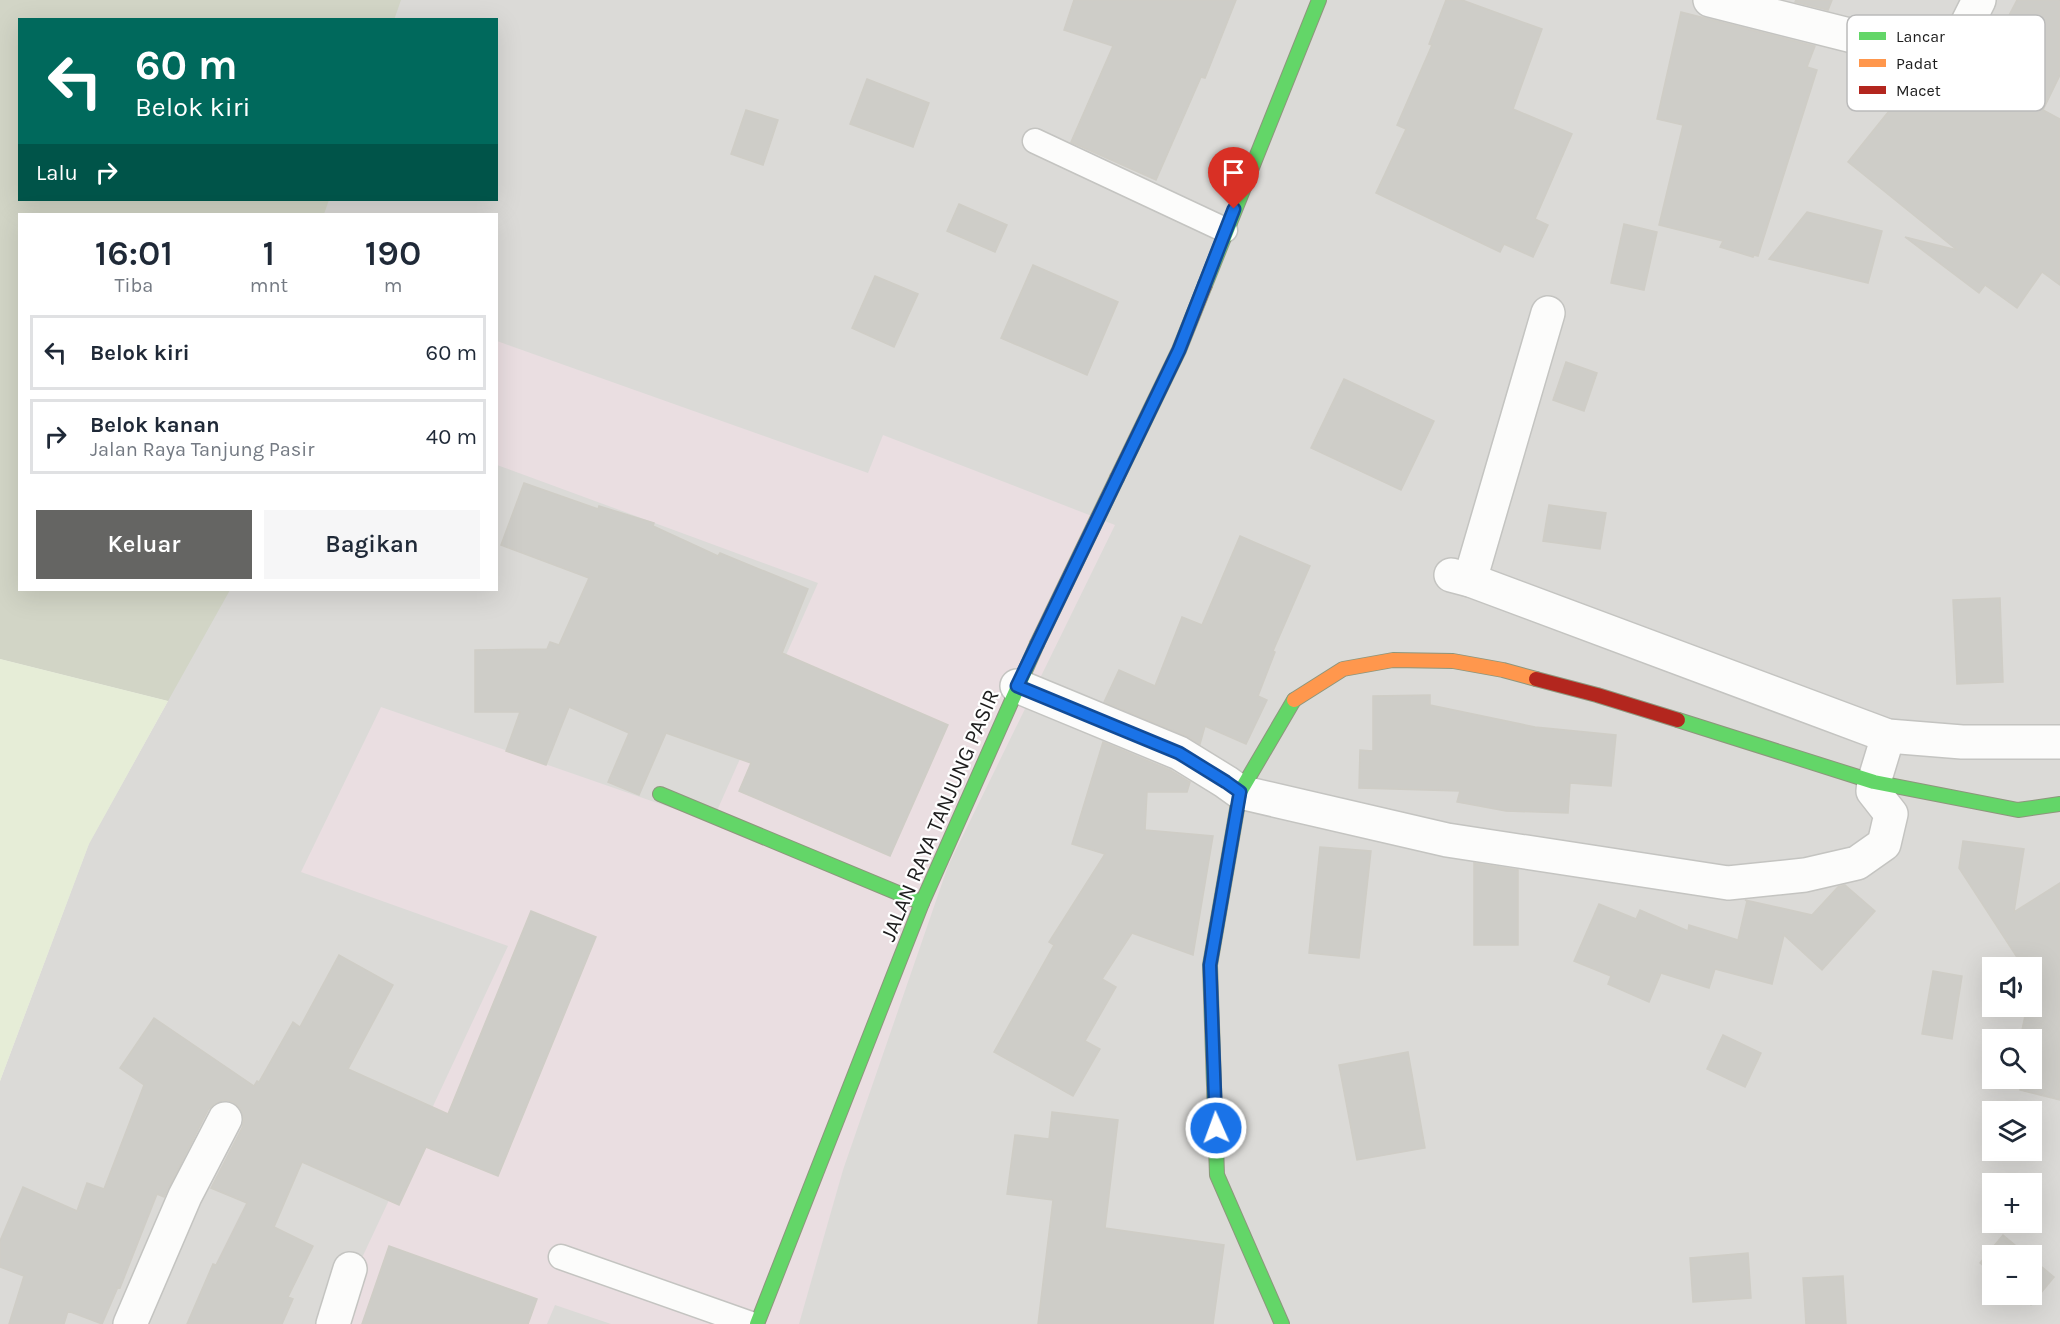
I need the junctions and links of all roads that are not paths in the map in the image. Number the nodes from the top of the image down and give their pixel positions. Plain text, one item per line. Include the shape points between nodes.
1 (1319, 0) edge
2 (1710, 0) edge
3 (1979, 0) edge
4 (1975, 15) edge
5 (1847, 34) edge
6 (1035, 141) dead end
7 (1225, 230) junction
8 (1548, 313) dead end
9 (1017, 686) junction
10 (2060, 742) edge
11 (1881, 760) junction
12 (1233, 787) junction
13 (660, 794) dead end
14 (2060, 804) edge
15 (922, 903) junction
16 (225, 1119) dead end
17 (561, 1257) dead end
18 (350, 1269) dead end
19 (130, 1324) edge
20 (333, 1324) edge
21 (751, 1324) edge
22 (757, 1324) edge
23 (1282, 1324) edge

1 - 7 street, JALAN RAYA TANJUNG PASIR
2 - 5 street
3 - 4 street
6 - 7 lane
7 - 9 street, JALAN RAYA TANJUNG PASIR via 1179,350
8 - 11 street via 1461,577
9 - 12 street via 1179,753
9 - 15 street, JALAN RAYA TANJUNG PASIR
10 - 11 street via 1962,742
11 - 12 street via 1503,670 1453,661 1393,660 1343,669 1295,697
11 - 12 street via 1874,791 1891,814 1884,844 1857,863 1728,883 1447,840
11 - 14 street via 2018,810
12 - 23 street via 1210,965 1217,1175
13 - 15 street
15 - 22 street, JALAN RAYA TANJUNG PASIR
16 - 19 street via 185,1196
17 - 21 lane
18 - 20 street

